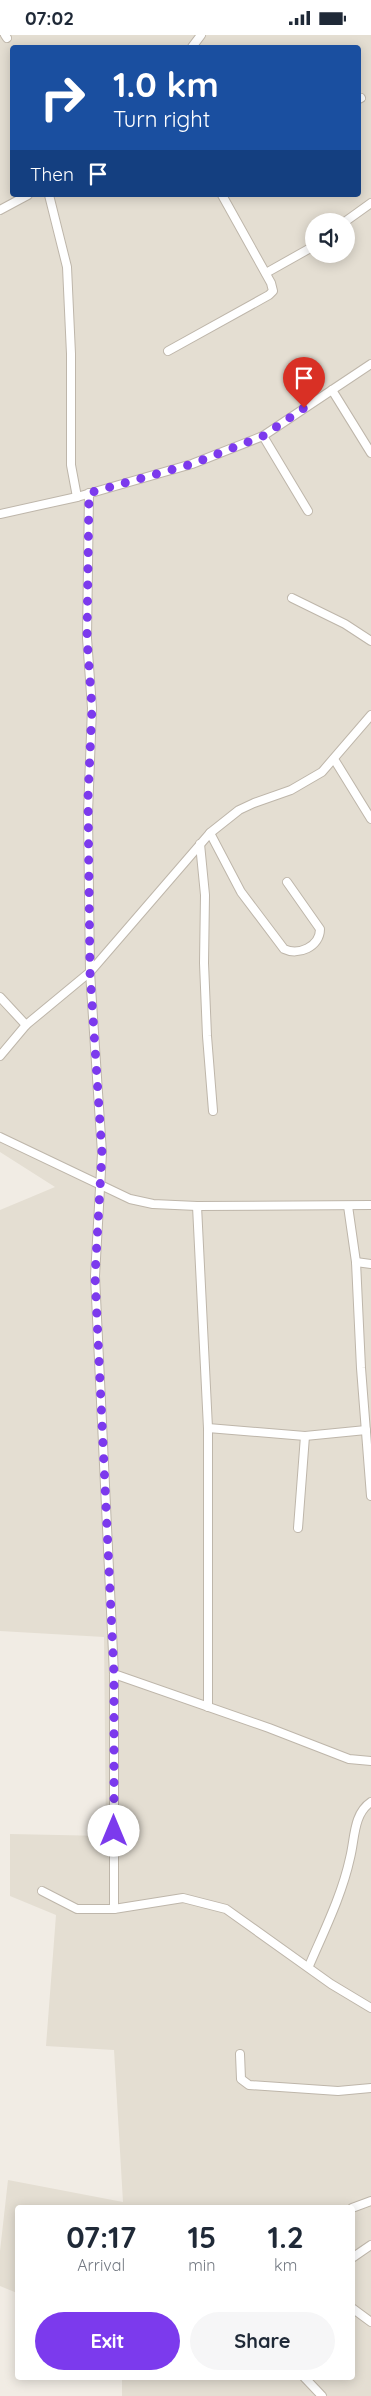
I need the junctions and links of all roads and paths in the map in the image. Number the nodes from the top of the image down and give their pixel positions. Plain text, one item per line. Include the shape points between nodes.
1 (24, 197) edge
2 (50, 197) edge
3 (223, 197) edge
4 (371, 203) edge
5 (0, 210) edge
6 (355, 215) edge
7 (305, 251) edge
8 (266, 273) junction
9 (168, 351) dead end
10 (371, 364) edge
11 (332, 390) junction
12 (263, 436) junction
13 (371, 453) edge
14 (89, 493) junction
15 (77, 497) junction
16 (308, 511) dead end
17 (0, 514) edge
18 (292, 598) dead end
19 (371, 641) edge
20 (371, 715) edge
21 (334, 759) junction
22 (371, 819) edge
23 (210, 833) junction
24 (200, 844) junction
25 (287, 882) dead end
26 (90, 972) junction
27 (0, 997) edge
28 (26, 1025) junction
29 (0, 1055) edge
30 (213, 1111) dead end
31 (0, 1137) edge
32 (100, 1185) junction
33 (371, 1205) edge
34 (198, 1206) junction
35 (348, 1206) junction
36 (356, 1262) junction
37 (371, 1264) edge
38 (208, 1428) junction
39 (366, 1430) junction
40 (305, 1436) junction
41 (371, 1496) edge
42 (298, 1528) dead end
43 (114, 1674) junction
44 (208, 1707) junction
45 (371, 1761) edge
46 (371, 1802) edge
47 (42, 1891) dead end
48 (114, 1909) junction
49 (309, 1966) junction
50 (371, 2008) edge
51 (240, 2054) dead end
52 (371, 2088) edge
53 (371, 2201) edge
54 (355, 2207) edge
55 (371, 2245) edge
56 (355, 2256) edge
57 (355, 2310) edge
58 (371, 2322) edge
59 (307, 2380) edge
60 (322, 2396) edge

1 - 5 street
2 - 15 street via 67,267 71,465
3 - 8 street
4 - 6 street
7 - 8 street
8 - 9 street via 273,291 269,295
10 - 11 street
11 - 12 street
11 - 13 street
12 - 14 street via 192,464
12 - 16 street
14 - 15 street
14 - 26 street via 87,638 92,708 88,813
15 - 17 street
18 - 19 street via 345,624
20 - 21 street
21 - 22 street
21 - 23 street via 322,772 292,790 239,810
23 - 24 street
23 - 25 street via 241,892 284,949 301,952 314,943 320,929
24 - 26 street
24 - 30 street via 205,895 204,963
26 - 28 street
26 - 32 street via 102,1153
27 - 28 street
28 - 29 street
31 - 32 street
32 - 34 street via 130,1199 154,1204
32 - 43 street via 95,1276
33 - 35 street
34 - 35 street
34 - 38 street
35 - 36 street
36 - 37 street
36 - 39 street
38 - 40 street
38 - 44 street
39 - 40 street
39 - 41 street
40 - 42 street
43 - 44 street
43 - 48 street
44 - 45 street via 349,1759
46 - 49 street via 358,1820 338,1897
47 - 48 street via 77,1909
48 - 49 street via 182,1898 226,1909
49 - 50 street via 331,1984
51 - 52 street via 241,2079 248,2085 338,2091
53 - 54 street
55 - 56 street
57 - 58 street
59 - 60 street

